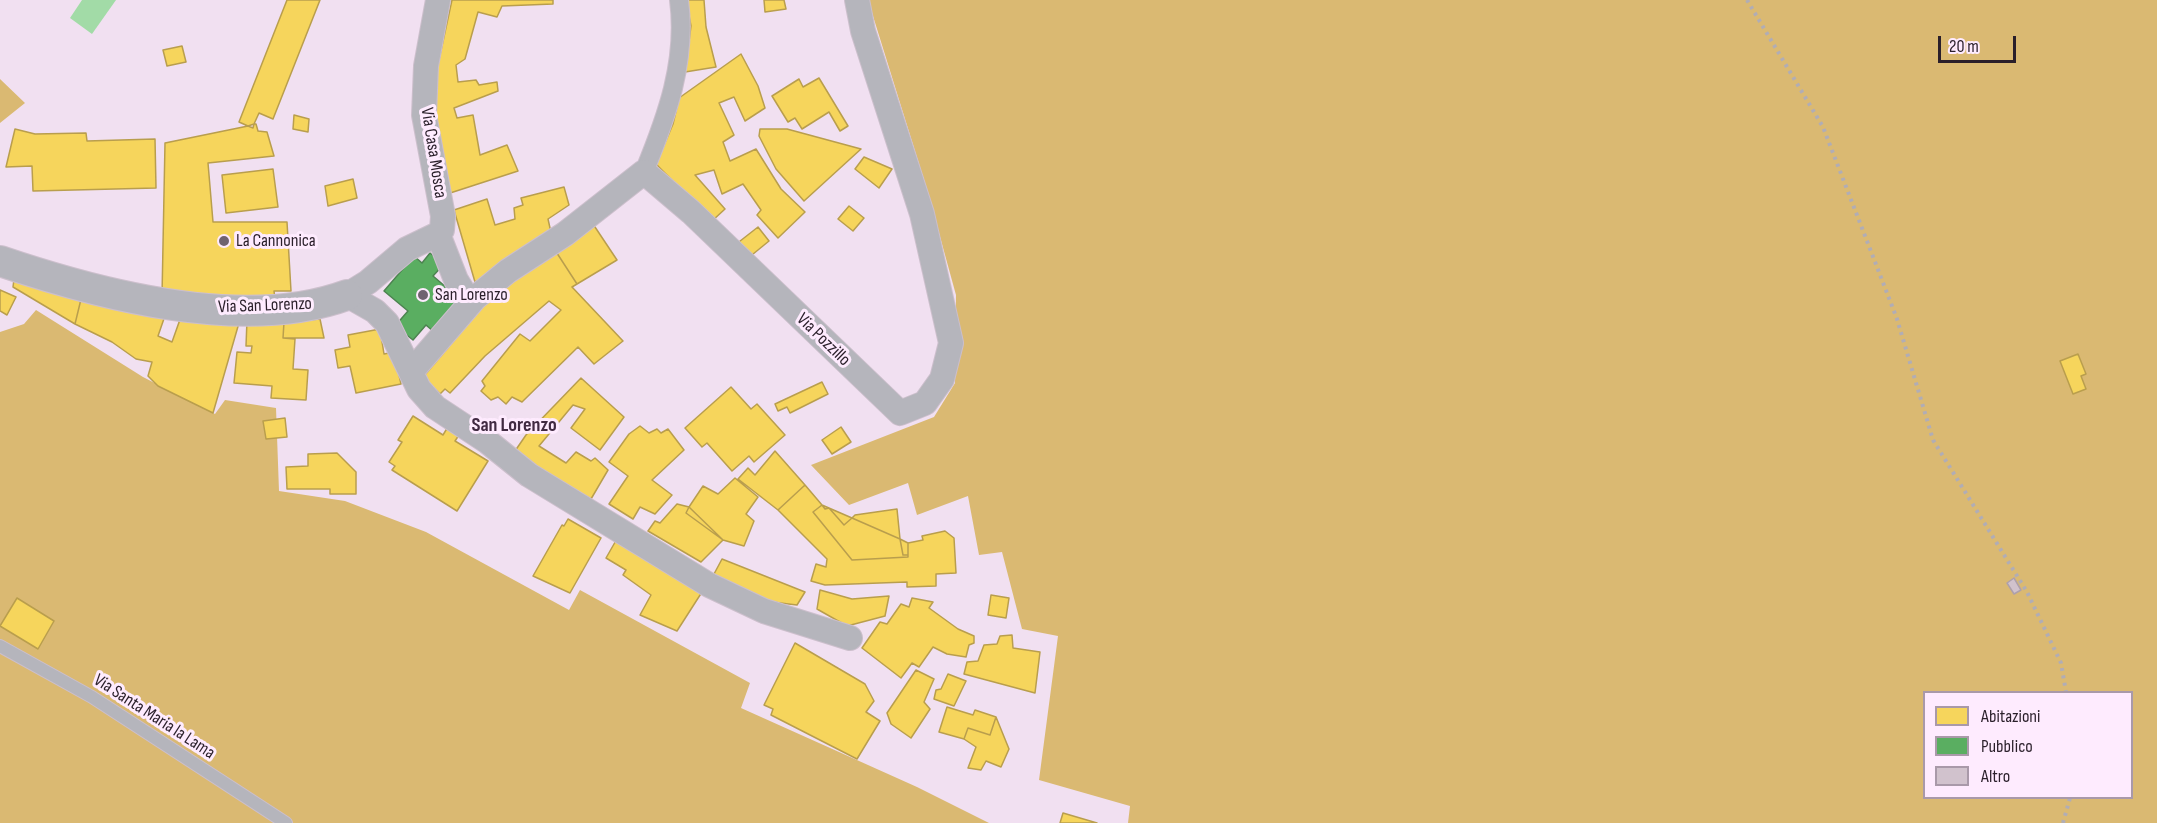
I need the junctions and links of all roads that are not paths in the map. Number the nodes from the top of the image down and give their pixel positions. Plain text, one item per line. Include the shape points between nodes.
1 (438, 0) edge
2 (679, 0) edge
3 (857, 0) edge
4 (644, 172) junction
5 (438, 234) junction
6 (0, 261) edge
7 (347, 295) junction
8 (470, 303) junction
9 (411, 372) junction
10 (850, 638) dead end
11 (0, 646) edge
12 (286, 823) edge

1 - 5 street, Via Casa Mosca via 426,66 423,115 443,216
2 - 4 street via 683,27 675,87
3 - 4 street, Via Pozzillo via 863,31 922,214 951,343 942,379 925,403 900,413 691,212
4 - 8 street
5 - 7 street, Via San Lorenzo via 407,249
5 - 8 street via 456,280
6 - 7 street, Via San Lorenzo via 128,297 191,307 281,309 323,304
7 - 9 street via 387,323
8 - 9 street
9 - 10 street via 419,389 435,406 529,475 709,585 764,611
11 - 12 lane, Via Santa Maria la Lama via 92,698

